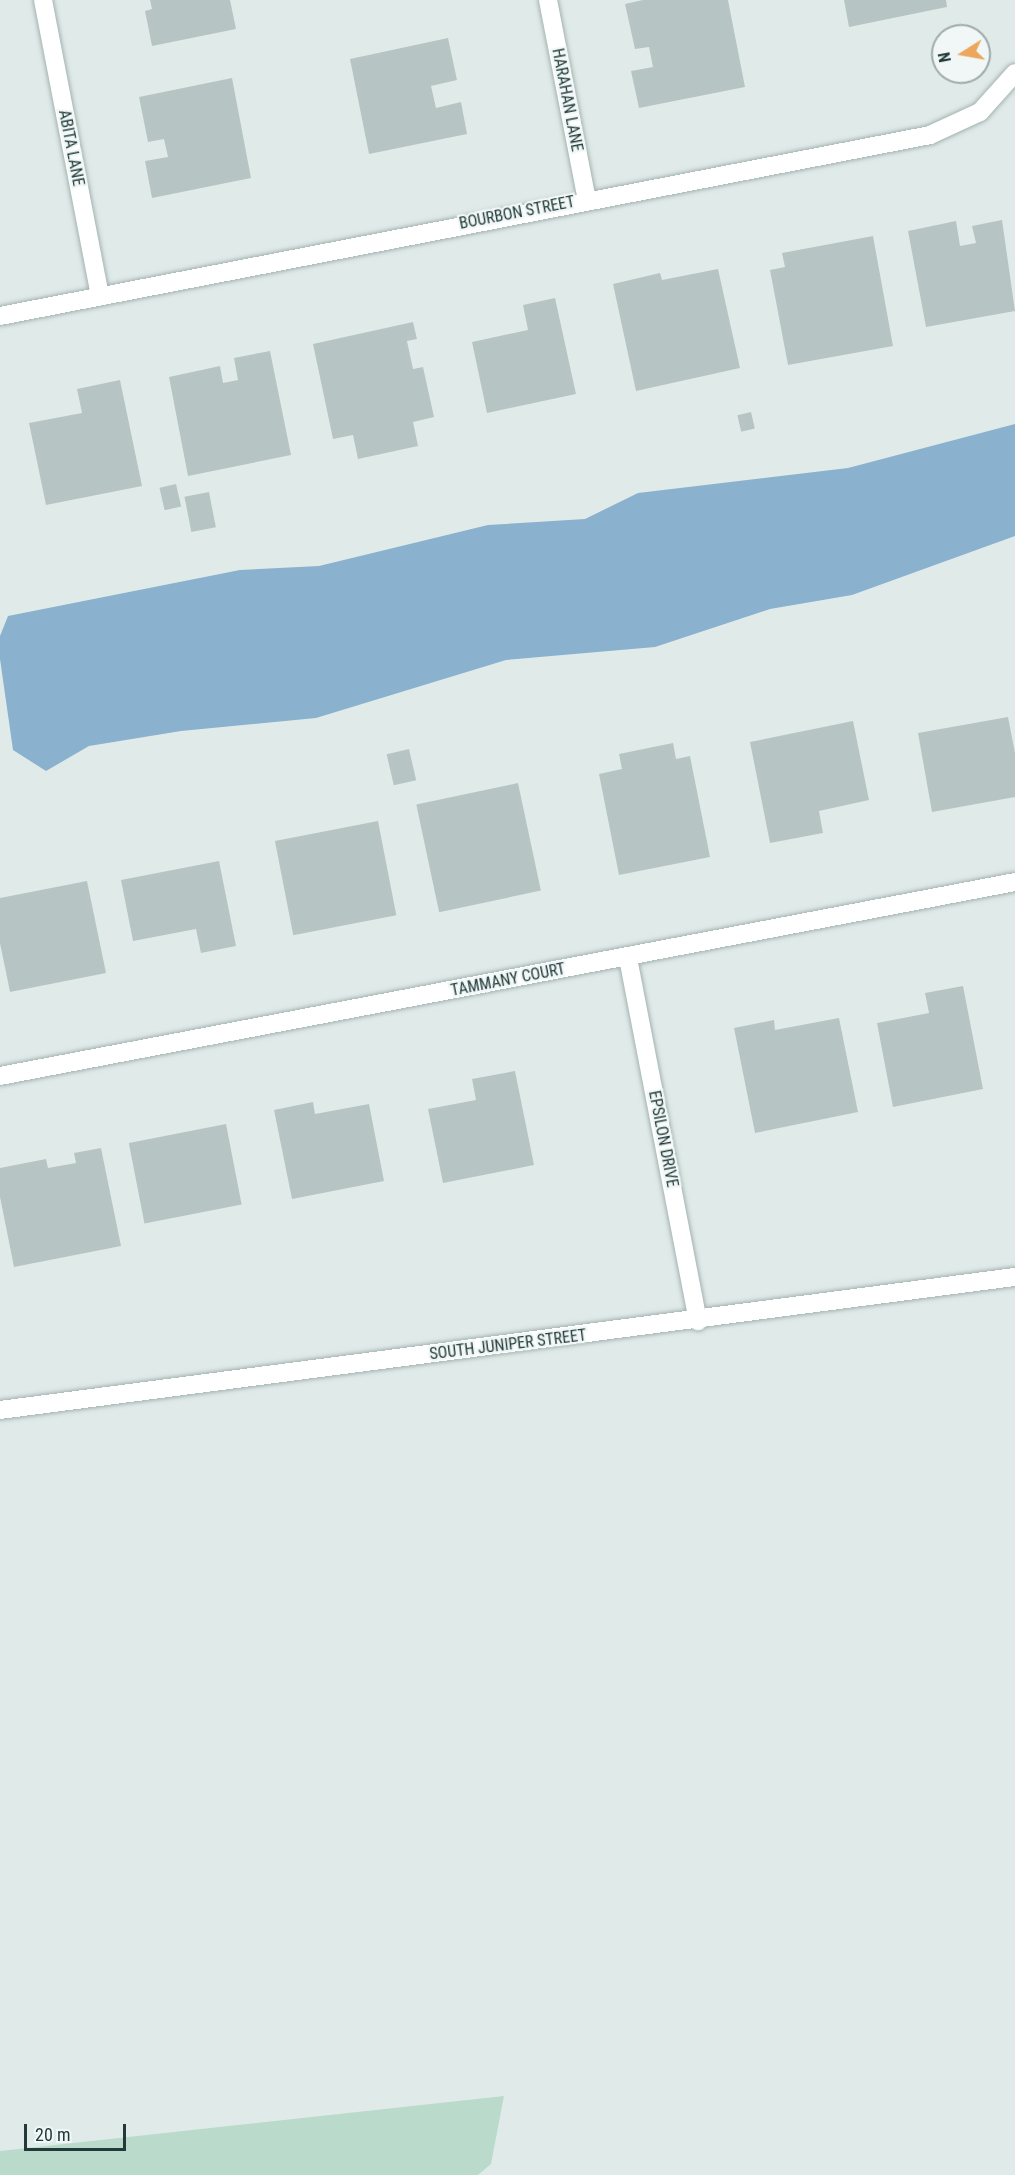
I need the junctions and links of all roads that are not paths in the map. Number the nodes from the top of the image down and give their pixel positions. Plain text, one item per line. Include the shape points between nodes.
1 (43, 0) edge
2 (548, 0) edge
3 (1015, 74) edge
4 (586, 200) junction
5 (100, 296) junction
6 (0, 316) edge
7 (1015, 882) edge
8 (628, 958) junction
9 (0, 1076) edge
10 (1015, 1277) edge
11 (698, 1321) junction
12 (0, 1410) edge

1 - 5 street, ABITA LANE
2 - 4 street, HARAHAN LANE
3 - 4 street, BOURBON STREET via 980,112 930,135
4 - 5 street, BOURBON STREET
5 - 6 street, BOURBON STREET
7 - 8 street, TAMMANY COURT
8 - 9 street, TAMMANY COURT
8 - 11 street, EPSILON DRIVE
10 - 11 street, SOUTH JUNIPER STREET
11 - 12 street, SOUTH JUNIPER STREET

